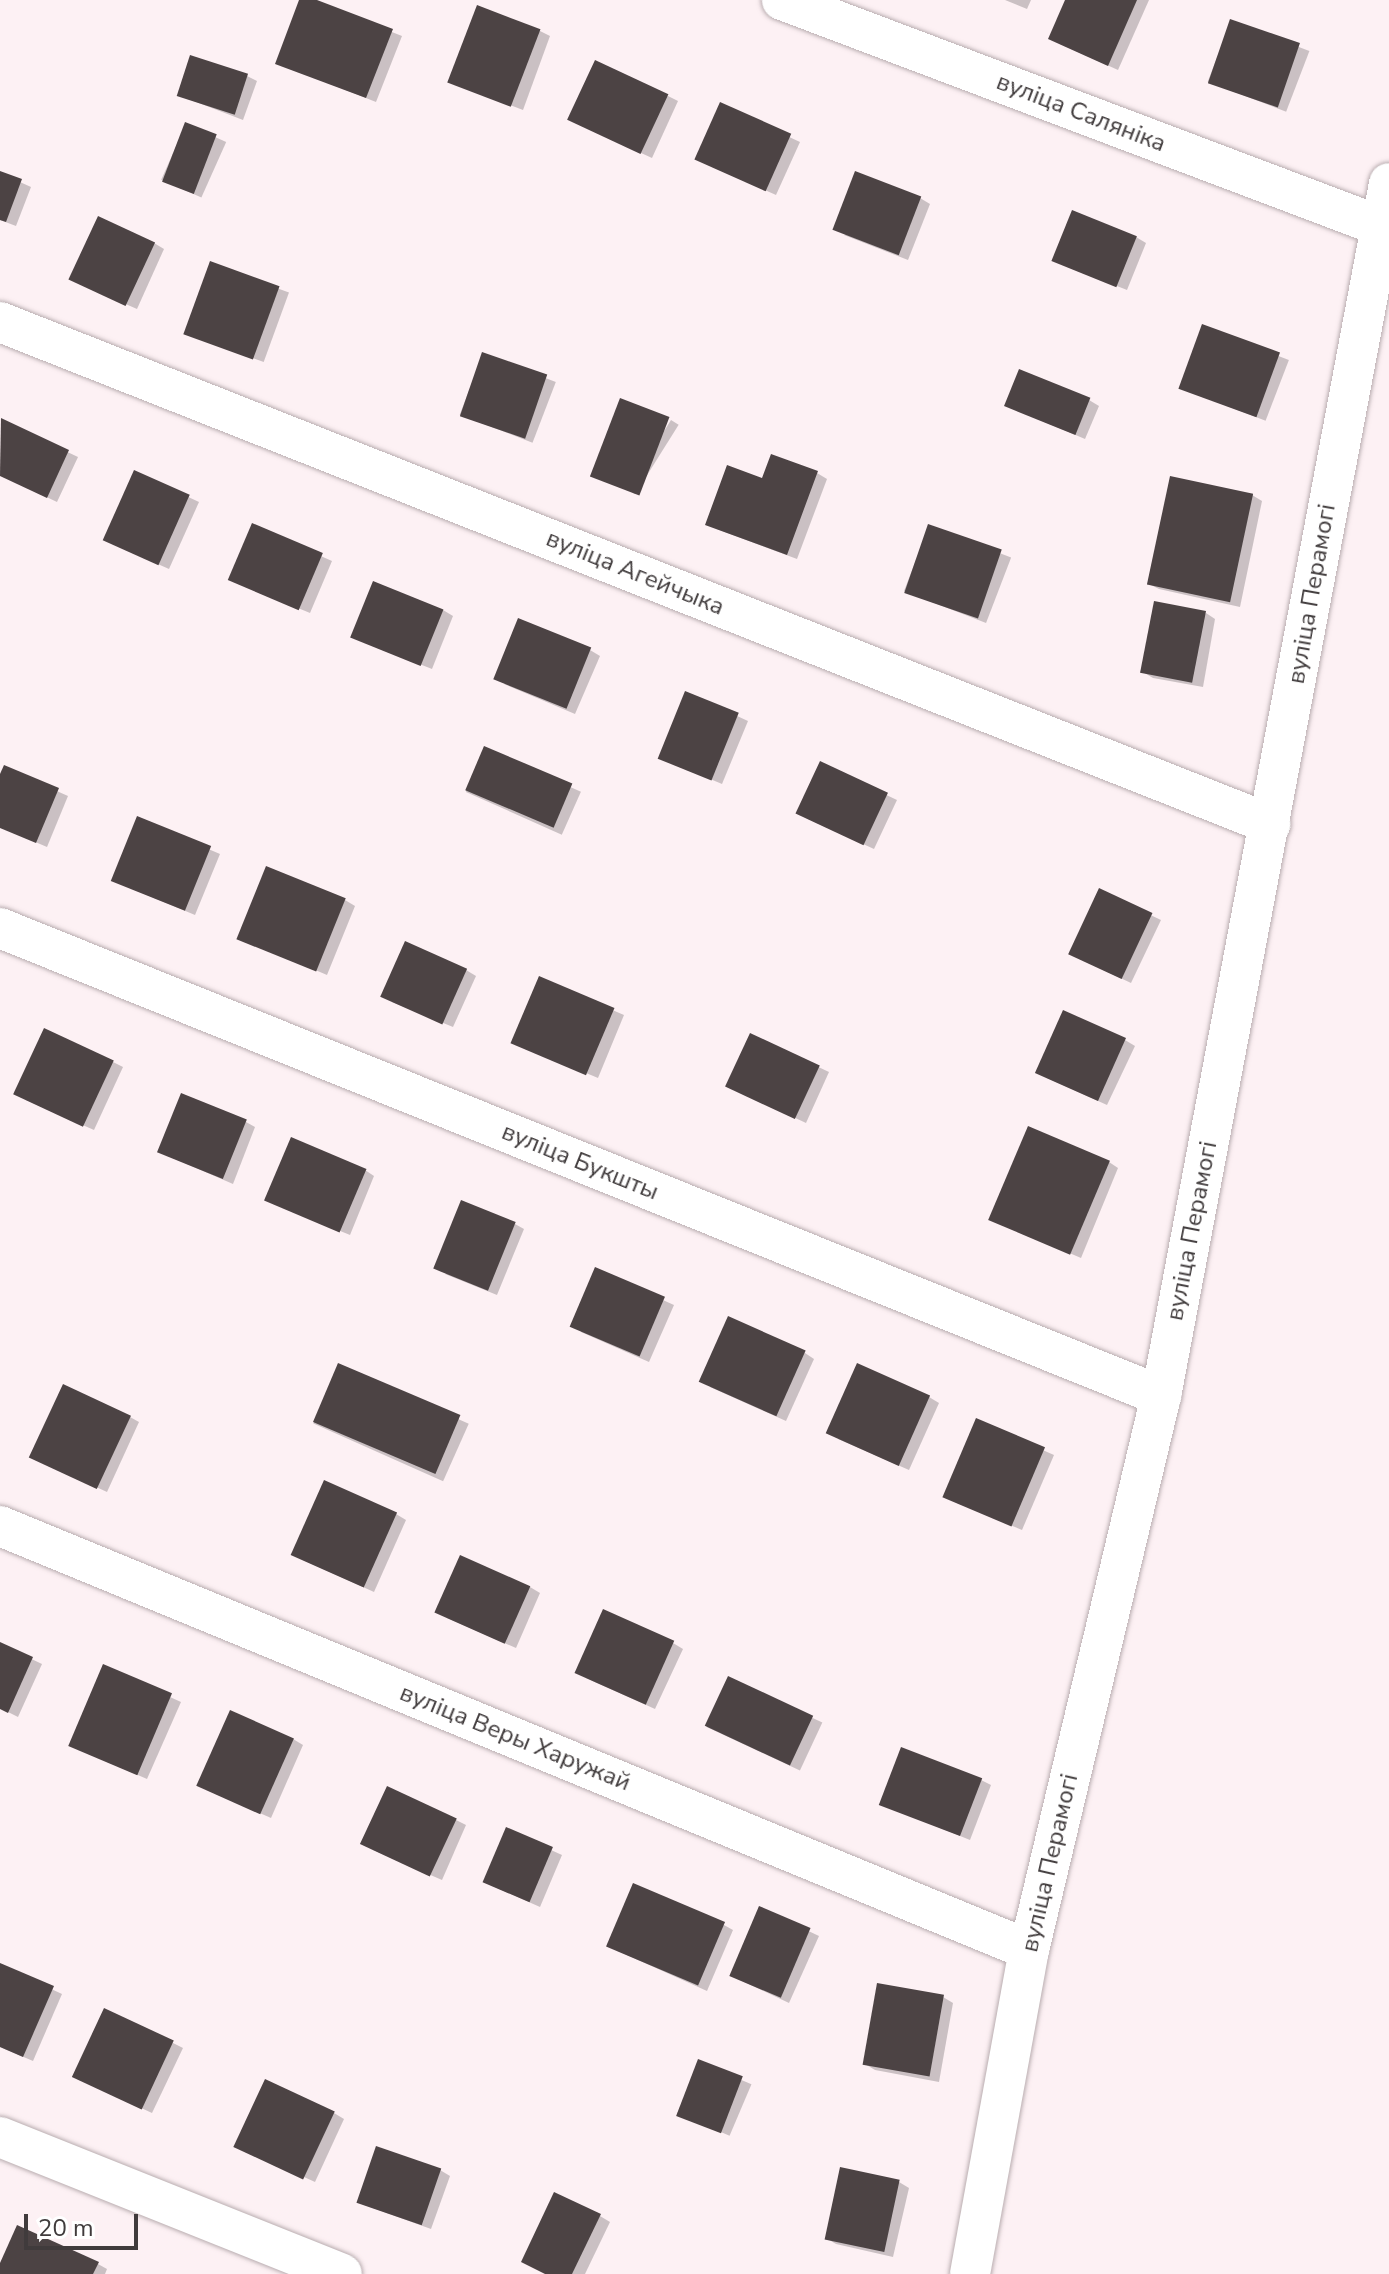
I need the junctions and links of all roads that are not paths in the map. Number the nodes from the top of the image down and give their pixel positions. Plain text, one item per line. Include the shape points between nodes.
1 (782, 0) edge
2 (1389, 183) edge
3 (1380, 226) junction
4 (0, 322) edge
5 (1270, 824) junction
6 (0, 928) edge
7 (1161, 1396) junction
8 (0, 1526) edge
9 (1029, 1950) junction
10 (0, 2137) edge
11 (342, 2274) edge
12 (970, 2274) edge

1 - 3 street, вуліца Саляніка
2 - 3 street, вуліца Перамогі
3 - 5 street, вуліца Перамогі
4 - 5 street, вуліца Агейчыка
5 - 7 street, вуліца Перамогі
6 - 7 street, вуліца Букшты
7 - 9 street, вуліца Перамогі
8 - 9 street, вуліца Веры Харужай
9 - 12 street, вуліца Перамогі
10 - 11 street

